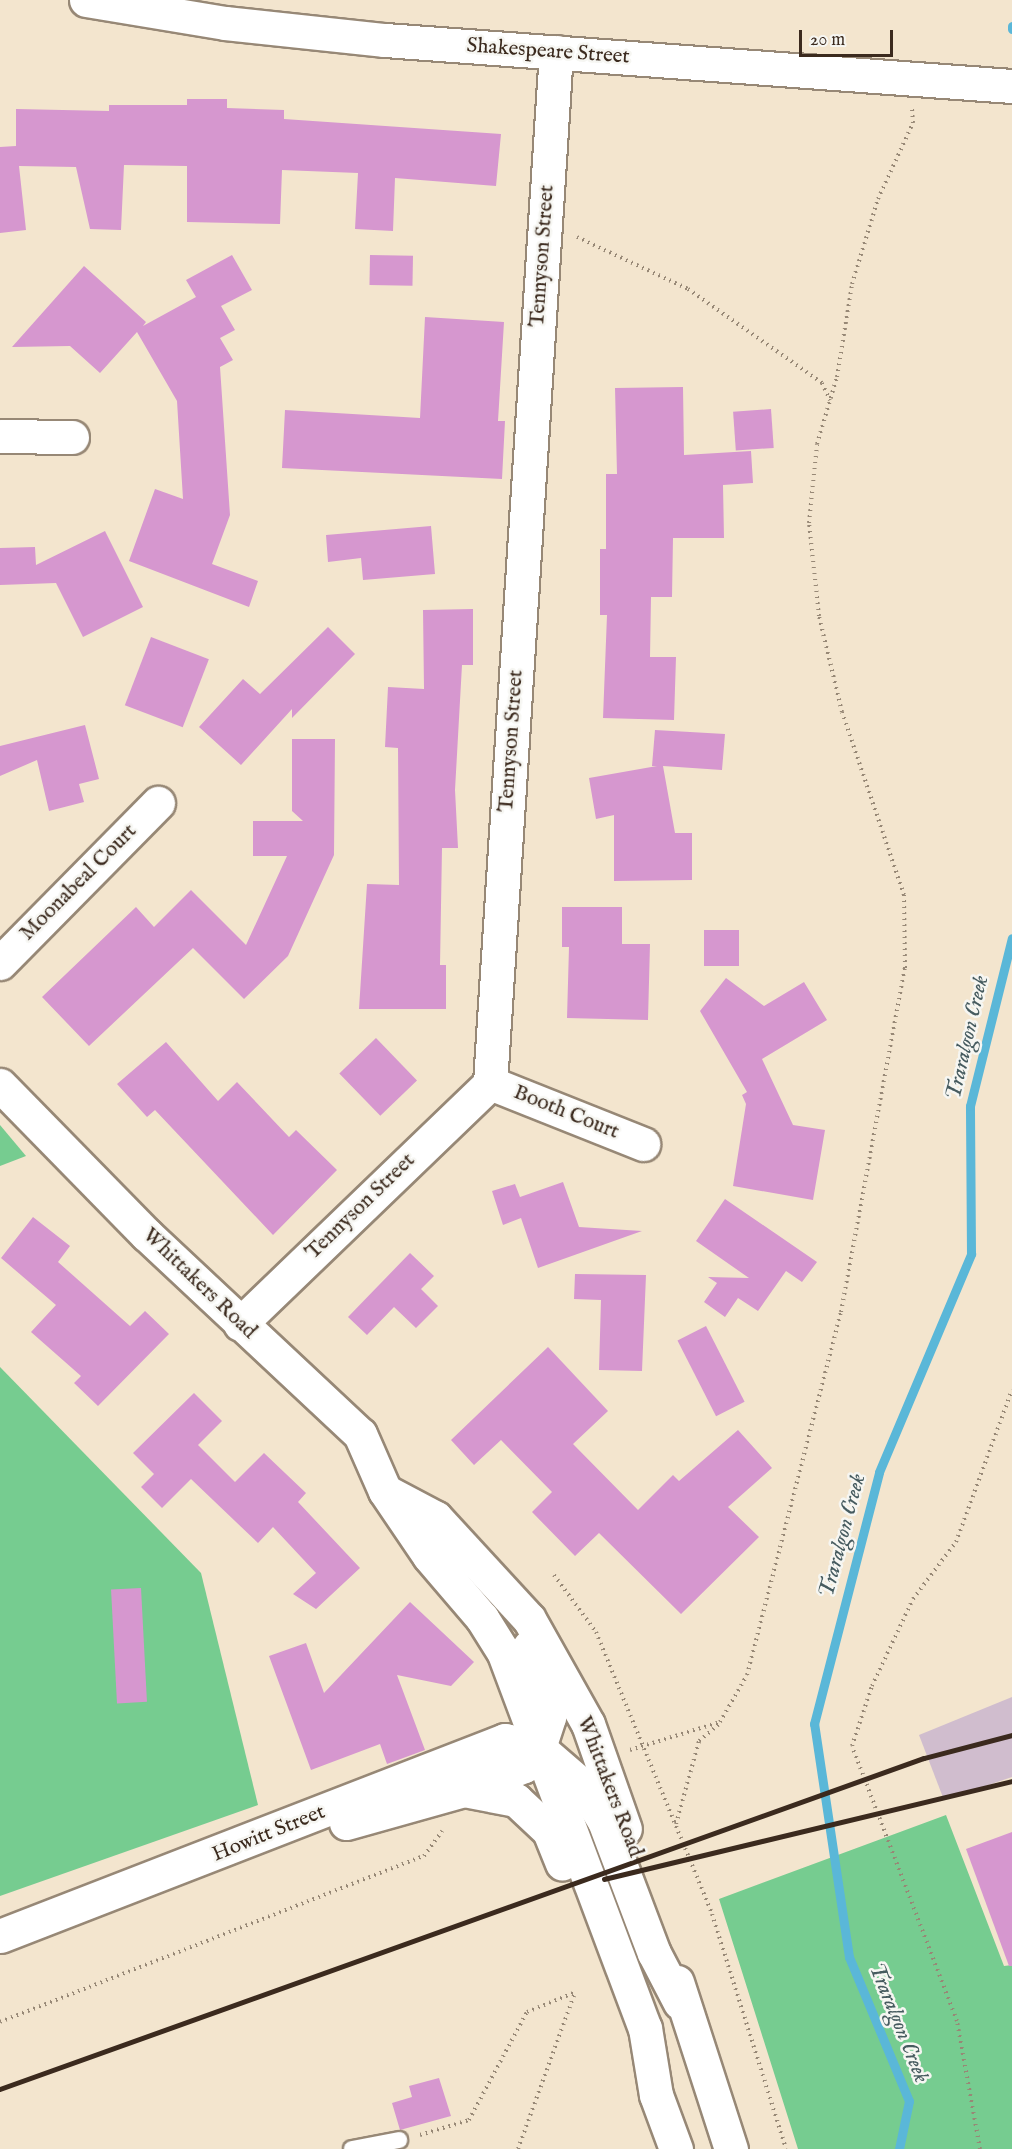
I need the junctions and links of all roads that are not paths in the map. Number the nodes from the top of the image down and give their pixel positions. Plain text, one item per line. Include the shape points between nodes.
1 (86, 0) edge
2 (556, 52) junction
3 (1012, 86) edge
4 (0, 436) edge
5 (72, 437) dead end
6 (158, 803) dead end
7 (0, 963) edge
8 (490, 1083) junction
9 (0, 1085) edge
10 (643, 1144) dead end
11 (240, 1324) junction
12 (385, 1491) junction
13 (529, 1618) junction
14 (513, 1678) junction
15 (505, 1740) junction
16 (539, 1748) junction
17 (464, 1790) junction
18 (168, 1874) junction
19 (0, 1936) edge
20 (680, 2003) junction
21 (656, 2095) junction
22 (399, 2140) road end
23 (352, 2149) edge
24 (676, 2149) edge
25 (731, 2149) edge

1 - 2 street, Shakespeare Street via 225,23
2 - 3 street, Shakespeare Street
2 - 8 street, Tennyson Street
4 - 5 street
6 - 7 street, Moonabeal Court
8 - 10 street, Booth Court
8 - 11 street, Tennyson Street
9 - 11 street, Whittakers Road
11 - 12 street, Whittakers Road via 360,1434
12 - 13 street, Whittakers Road via 436,1518
12 - 14 street, Whittakers Road via 429,1556 482,1618
13 - 16 street via 529,1650 549,1717
13 - 20 street, Whittakers Road via 588,1724 673,1954
14 - 15 street
14 - 16 street, Whittakers Road
15 - 16 street
15 - 18 street, Howitt Street
16 - 17 street via 524,1766
16 - 20 street via 582,1785 604,1821 654,1953
16 - 21 street, Whittakers Road via 645,2028
17 - 18 street
17 - 21 street via 516,1800 549,1831
18 - 19 street, Howitt Street
20 - 25 street, Whittakers Road
21 - 24 street, Whittakers Road
22 - 23 lane

